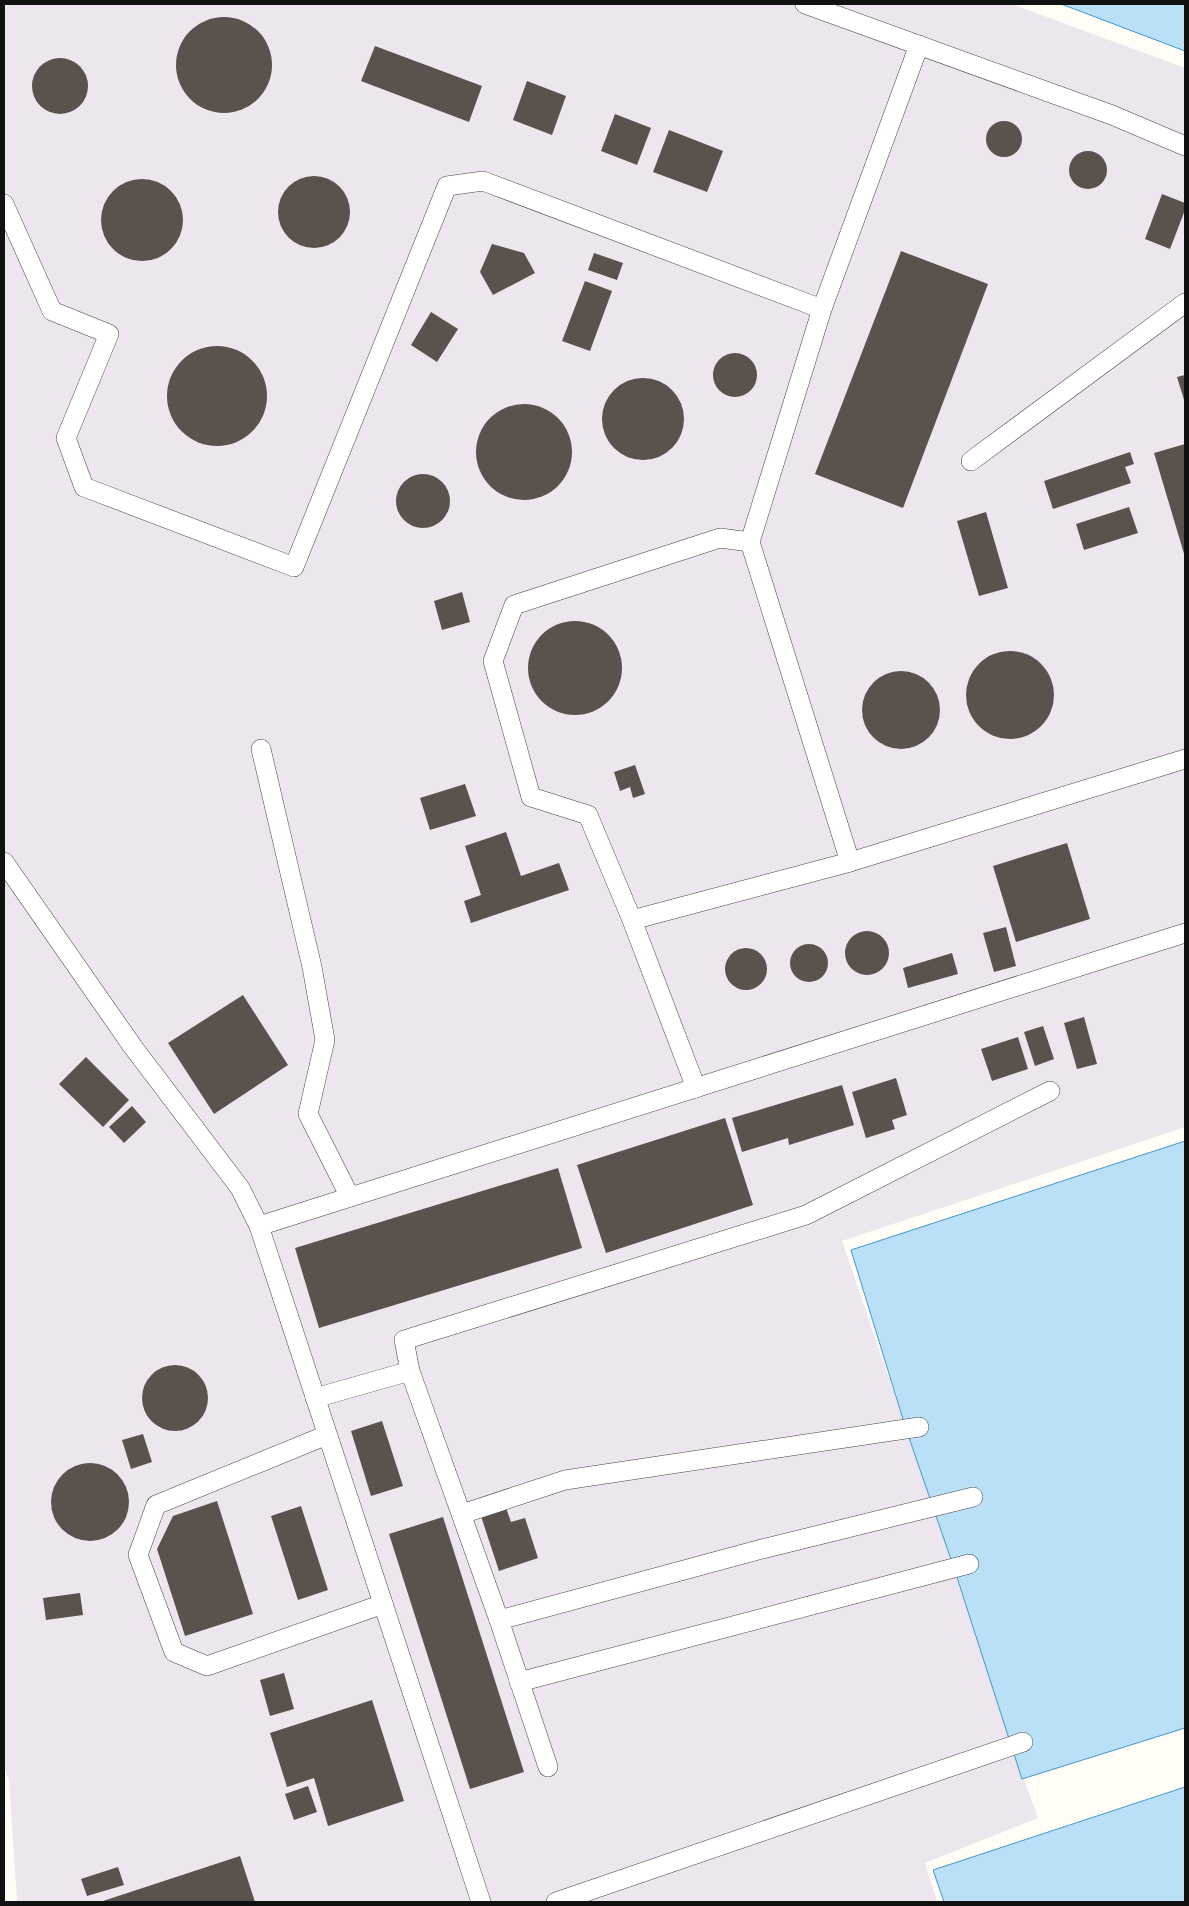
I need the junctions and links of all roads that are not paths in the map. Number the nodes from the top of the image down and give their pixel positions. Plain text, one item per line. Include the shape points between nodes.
1 (805, 4) edge
2 (919, 45) junction
3 (1185, 146) edge
4 (4, 204) edge
5 (1185, 303) edge
6 (822, 309) junction
7 (970, 461) dead end
8 (750, 542) junction
9 (261, 749) dead end
10 (1185, 759) edge
11 (4, 862) edge
12 (850, 862) junction
13 (632, 920) junction
14 (1185, 933) edge
15 (696, 1088) junction
16 (1050, 1092) dead end
17 (350, 1197) junction
18 (259, 1226) junction
19 (410, 1371) junction
20 (315, 1398) junction
21 (919, 1427) dead end
22 (328, 1435) junction
23 (973, 1497) dead end
24 (462, 1514) junction
25 (969, 1564) dead end
26 (383, 1604) junction
27 (499, 1620) junction
28 (519, 1682) junction
29 (1023, 1742) dead end
30 (548, 1767) dead end
31 (481, 1902) edge
32 (556, 1902) edge

1 - 2 lane
2 - 3 lane via 1112,115
2 - 6 lane
4 - 6 lane via 52,311 109,334 66,438 84,487 294,567 447,186 483,181
5 - 7 lane
6 - 8 lane
8 - 12 lane
8 - 13 lane via 720,538 514,605 493,661 531,797 588,815
9 - 17 lane via 312,967 325,1040 308,1114
10 - 12 lane
11 - 18 lane via 133,1047 240,1188
12 - 13 lane
13 - 15 lane
14 - 15 lane
15 - 17 lane
16 - 19 lane via 806,1215 404,1340
17 - 18 lane
18 - 20 lane
19 - 20 lane
19 - 24 lane
20 - 22 lane
21 - 24 lane via 565,1480
22 - 26 lane
22 - 26 lane via 156,1505 138,1555 174,1652 207,1666
23 - 27 lane via 762,1549
24 - 27 lane
25 - 28 lane
26 - 31 lane
27 - 28 lane
28 - 30 lane
29 - 32 lane

